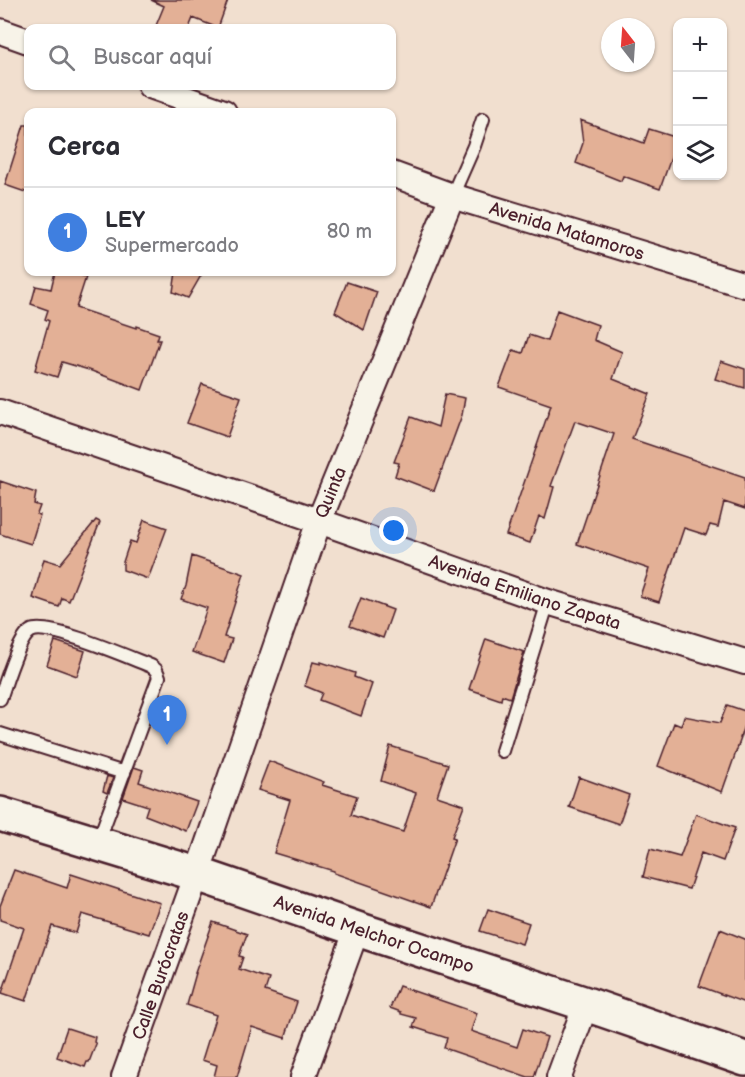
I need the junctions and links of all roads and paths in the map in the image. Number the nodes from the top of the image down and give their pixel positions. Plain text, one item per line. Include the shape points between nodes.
1 (0, 31) edge
2 (24, 40) edge
3 (161, 90) edge
4 (213, 108) edge
5 (483, 119) dead end
6 (396, 175) edge
7 (452, 196) junction
8 (745, 285) edge
9 (0, 412) edge
10 (319, 521) junction
11 (548, 602) junction
12 (745, 662) edge
13 (0, 699) edge
14 (0, 734) edge
15 (502, 751) dead end
16 (124, 773) junction
17 (0, 814) edge
18 (98, 844) junction
19 (197, 874) junction
20 (357, 928) junction
21 (586, 1004) junction
22 (745, 1059) edge
23 (124, 1077) edge
24 (303, 1077) edge
25 (559, 1077) edge

1 - 2 street
3 - 4 street
5 - 7 lane, Quinta
6 - 7 street, Avenida Matamoros
7 - 8 street, Avenida Matamoros
7 - 10 street, Quinta
9 - 10 street, Avenida Emiliano Zapata
10 - 11 street, Avenida Emiliano Zapata
10 - 19 street, Quinta
11 - 12 street, Avenida Emiliano Zapata
11 - 15 lane
13 - 16 lane via 22,639 30,631 42,629 86,641 151,666 159,678
14 - 16 lane
16 - 18 lane
17 - 18 main road, Avenida Melchor Ocampo
18 - 19 main road, Avenida Melchor Ocampo
19 - 20 main road, Avenida Melchor Ocampo
19 - 23 street, Calle Burócratas
20 - 21 main road, Avenida Melchor Ocampo
20 - 24 street
21 - 22 main road, Avenida Melchor Ocampo
21 - 25 street

